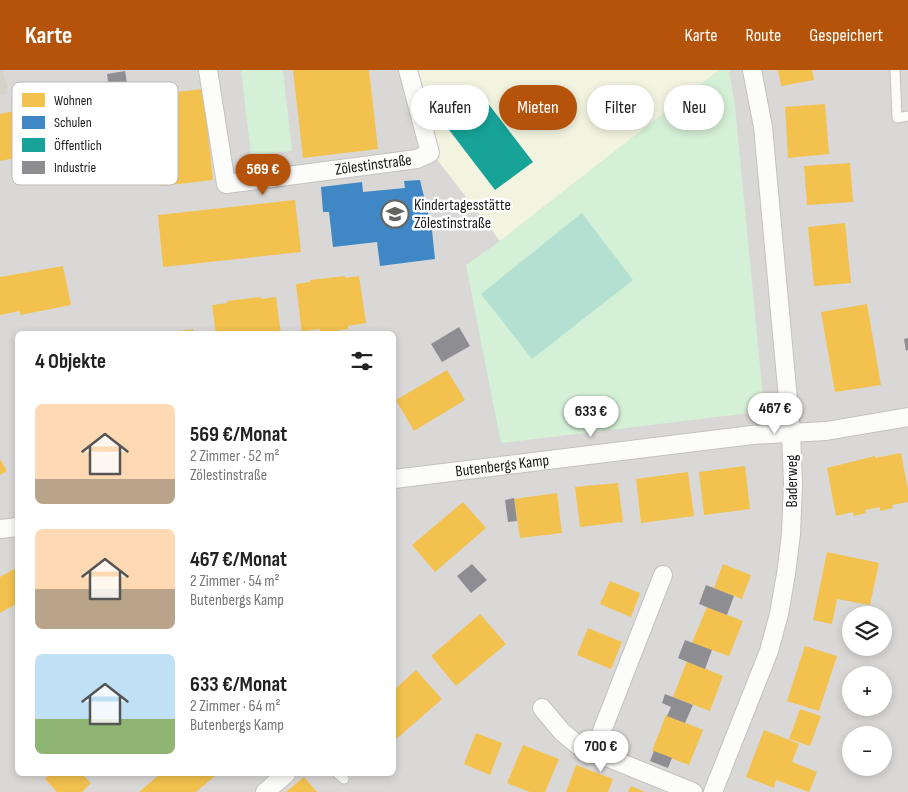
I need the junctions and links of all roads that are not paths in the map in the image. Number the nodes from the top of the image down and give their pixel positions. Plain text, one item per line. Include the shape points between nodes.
1 (208, 70) edge
2 (408, 70) edge
3 (752, 70) edge
4 (895, 70) edge
5 (908, 116) edge
6 (908, 417) edge
7 (791, 432) junction
8 (396, 479) edge
9 (15, 527) edge
10 (0, 529) edge
11 (663, 575) dead end
12 (542, 708) dead end
13 (599, 755) junction
14 (284, 776) edge
15 (264, 792) edge
16 (693, 792) edge
17 (714, 792) edge

1 - 2 street, Zölestinstraße via 226,184 417,159 430,153
3 - 7 street, Baderweg via 763,127
4 - 5 lane via 897,118
6 - 7 street, Butenbergs Kamp via 834,430
7 - 8 street, Butenbergs Kamp
7 - 17 street, Baderweg via 791,534 778,614 769,651
9 - 10 street
11 - 13 street via 602,731
12 - 13 street via 562,732 579,746
13 - 16 street
14 - 15 street

